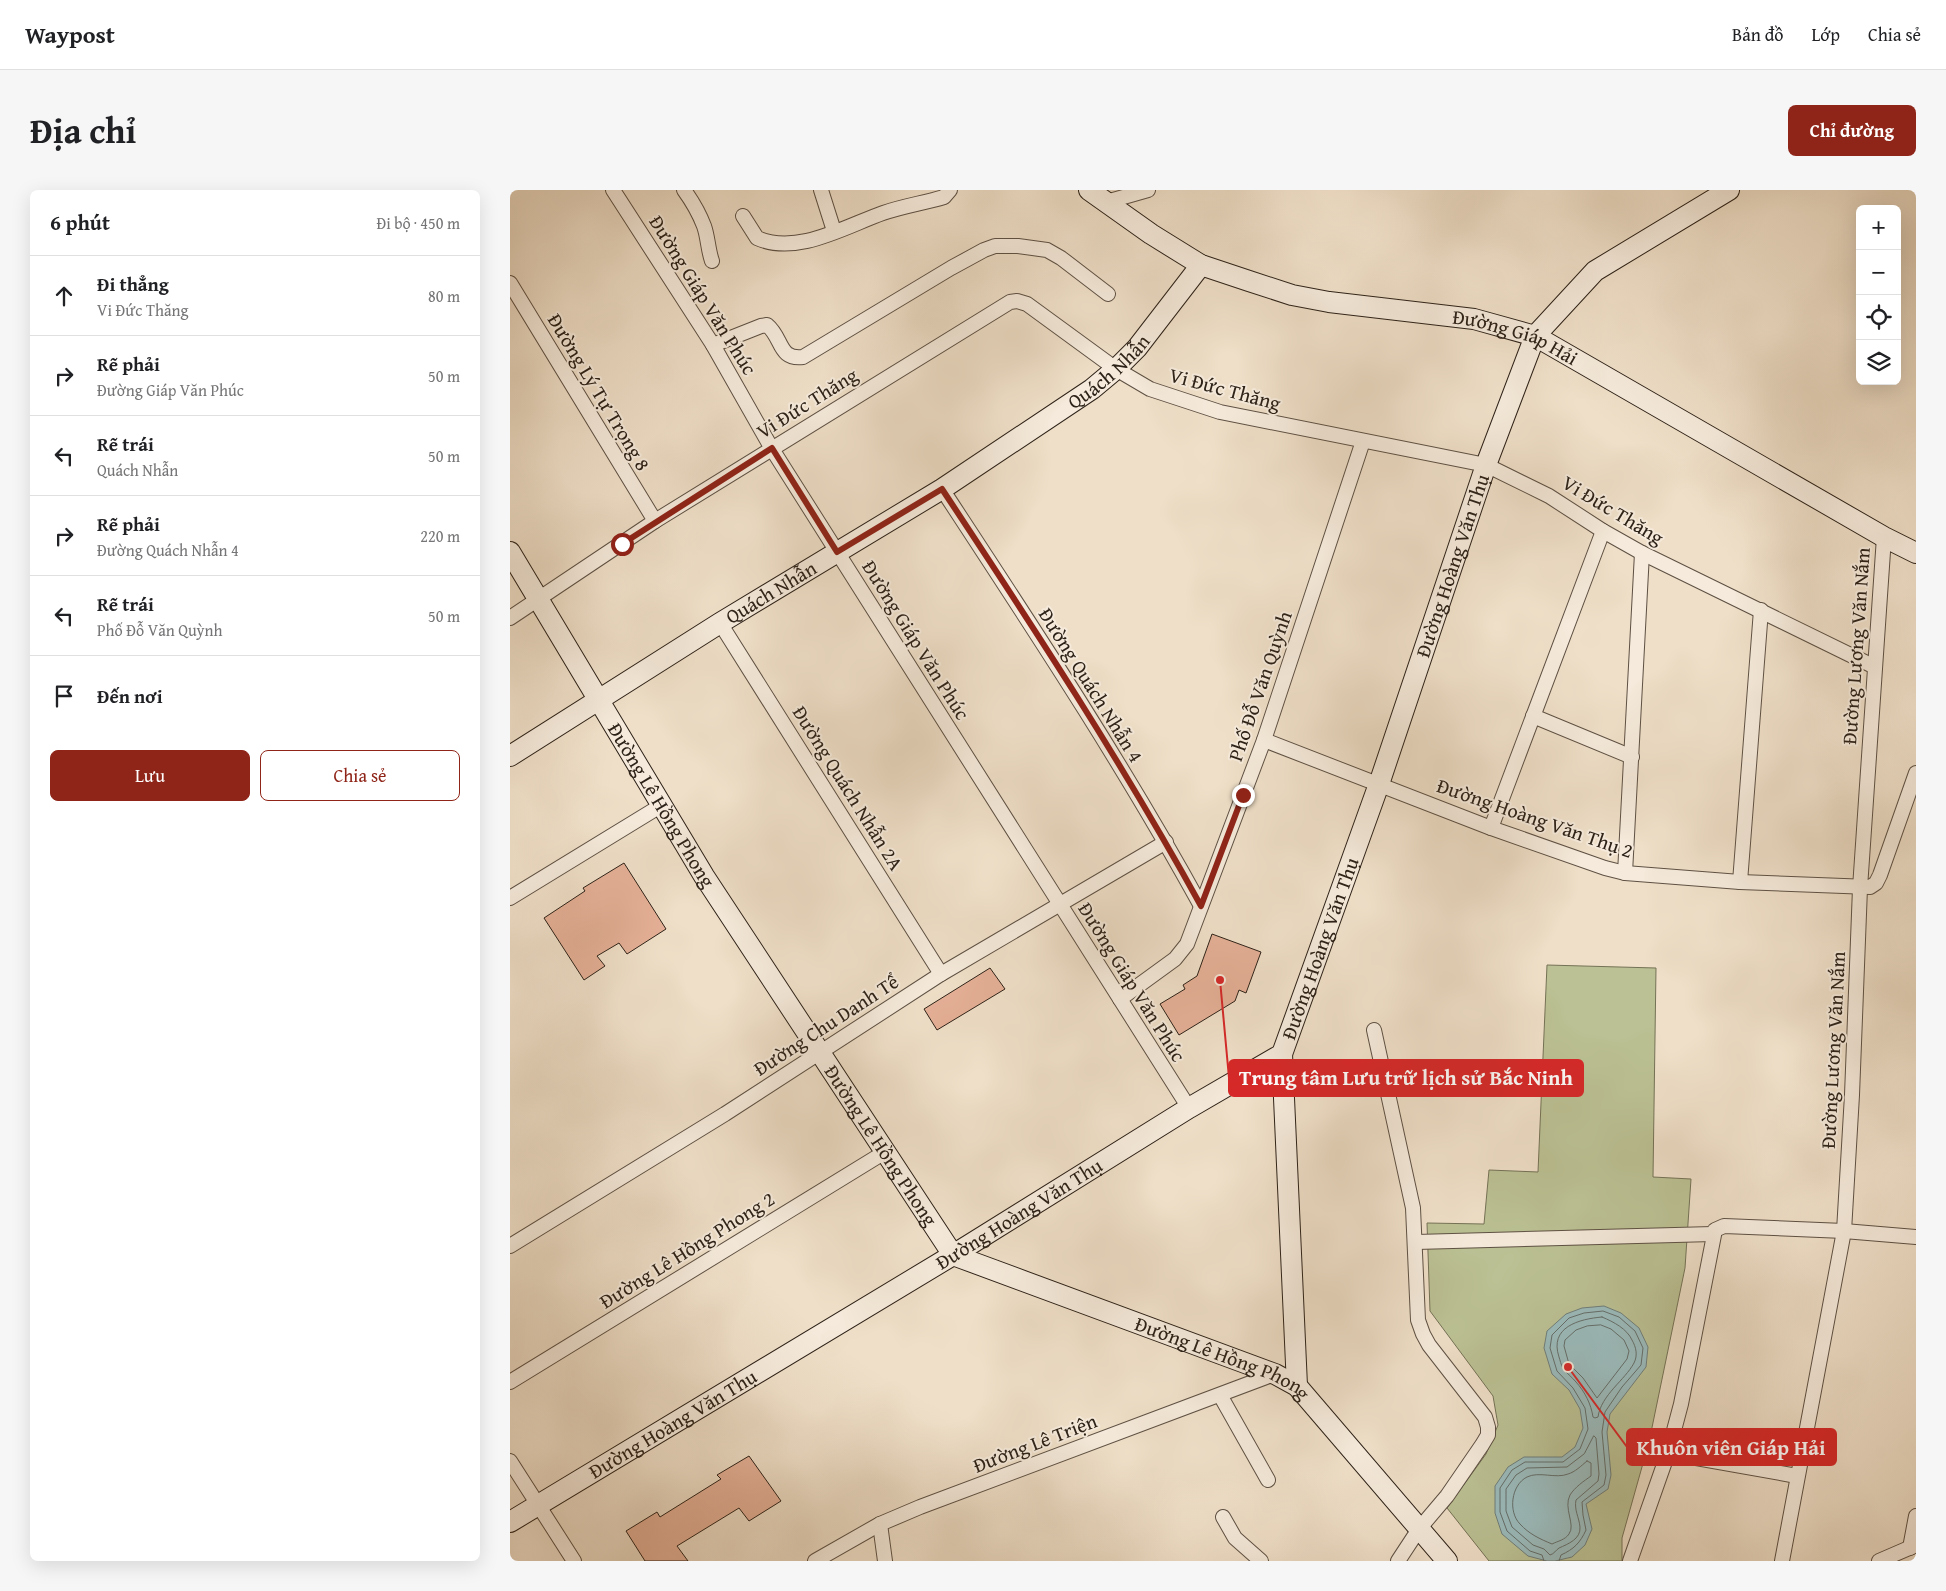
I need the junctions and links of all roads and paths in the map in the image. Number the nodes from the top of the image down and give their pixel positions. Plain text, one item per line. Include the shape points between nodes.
1 (613, 190) edge
2 (684, 190) edge
3 (821, 190) edge
4 (950, 190) edge
5 (1090, 190) edge
6 (1148, 190) edge
7 (1730, 190) edge
8 (1106, 202) junction
9 (743, 216) dead end
10 (834, 231) junction
11 (712, 261) dead end
12 (1201, 265) junction
13 (510, 283) edge
14 (1108, 294) dead end
15 (1535, 336) junction
16 (713, 346) junction
17 (1116, 369) junction
18 (1363, 441) junction
19 (772, 448) junction
20 (1486, 465) junction
21 (942, 489) junction
22 (655, 521) junction
23 (1603, 531) junction
24 (1884, 537) junction
25 (510, 552) edge
26 (837, 552) junction
27 (1642, 552) junction
28 (1916, 553) edge
29 (539, 600) junction
30 (1760, 610) junction
31 (510, 618) edge
32 (720, 623) junction
33 (1875, 667) junction
34 (599, 699) junction
35 (1533, 716) junction
36 (1264, 740) junction
37 (510, 756) edge
38 (1632, 757) junction
39 (1916, 773) edge
40 (1379, 784) junction
41 (662, 805) junction
42 (1491, 828) junction
43 (1166, 842) junction
44 (1624, 873) junction
45 (1740, 882) junction
46 (1860, 888) junction
47 (510, 898) edge
48 (1060, 905) junction
49 (1201, 906) junction
50 (941, 974) junction
51 (1120, 999) junction
52 (1374, 1030) dead end
53 (820, 1053) junction
54 (1282, 1054) junction
55 (1189, 1108) junction
56 (885, 1152) junction
57 (1844, 1230) junction
58 (1713, 1234) junction
59 (1916, 1237) edge
60 (1416, 1242) junction
61 (510, 1246) edge
62 (953, 1255) junction
63 (1296, 1364) junction
64 (1275, 1374) junction
65 (510, 1382) edge
66 (1297, 1386) junction
67 (1220, 1395) junction
68 (1668, 1453) junction
69 (510, 1461) edge
70 (1797, 1476) junction
71 (1268, 1480) dead end
72 (538, 1505) junction
73 (1223, 1516) dead end
74 (1916, 1516) edge
75 (510, 1522) edge
76 (880, 1524) junction
77 (1419, 1529) junction
78 (1913, 1546) edge
79 (574, 1561) edge
80 (815, 1561) edge
81 (885, 1561) edge
82 (1261, 1561) edge
83 (1398, 1561) edge
84 (1447, 1561) edge
85 (1630, 1561) edge
86 (1782, 1561) edge
87 (1879, 1561) edge

1 - 16 street, Đường Giáp Văn Phúc
2 - 11 street via 704,227
3 - 10 street
4 - 10 street via 944,197 884,212
5 - 8 street, Đường Giáp Hải
6 - 8 street
7 - 15 street, Đường Hoàng Văn Thụ via 1595,271
8 - 12 street, Đường Giáp Hải
9 - 10 street via 757,238 773,243 799,242
12 - 15 street, Đường Giáp Hải via 1292,295 1474,319
12 - 17 street, Quách Nhẫn via 1137,348
13 - 22 street, Đường Lý Tự Trọng 8
14 - 16 street via 1047,250 995,246 951,268 803,357 795,358 786,353 767,325
15 - 20 street, Đường Hoàng Văn Thụ
15 - 24 street, Đường Giáp Hải
16 - 19 street, Đường Giáp Văn Phúc
17 - 18 street, Vi Đức Thăng via 1150,389 1220,412
17 - 19 street, Vi Đức Thăng via 1027,304 1010,302
17 - 21 street, Quách Nhẫn via 1092,389
18 - 20 street, Vi Đức Thăng
18 - 36 street, Phố Đỗ Văn Quỳnh
19 - 22 street, Vi Đức Thăng
19 - 26 street, Đường Giáp Văn Phúc
20 - 23 street, Vi Đức Thăng via 1549,496
20 - 40 street, Đường Hoàng Văn Thụ
21 - 26 street, Quách Nhẫn
21 - 43 street, Đường Quách Nhẫn 4
22 - 29 street, Vi Đức Thăng
23 - 27 street, Vi Đức Thăng
23 - 35 street
24 - 28 street, Đường Giáp Hải
24 - 33 street, Đường Lương Văn Nắm
25 - 29 street, Đường Lê Hồng Phong
26 - 32 street, Quách Nhẫn
26 - 48 street, Đường Giáp Văn Phúc
27 - 30 street, Vi Đức Thăng
27 - 38 street
29 - 31 street, Vi Đức Thăng
29 - 34 street, Đường Lê Hồng Phong
30 - 33 street, Vi Đức Thăng
30 - 45 street
32 - 34 street, Quách Nhẫn
32 - 50 street, Đường Quách Nhẫn 2A
33 - 46 street, Đường Lương Văn Nắm
34 - 37 street, Quách Nhẫn
34 - 41 street, Đường Lê Hồng Phong
35 - 38 street
35 - 42 street
36 - 40 street, Đường Hoàng Văn Thụ 2
36 - 49 street, Phố Đỗ Văn Quỳnh
38 - 44 street
39 - 46 street via 1880,875 1870,887
40 - 42 street, Đường Hoàng Văn Thụ 2
40 - 54 street, Đường Hoàng Văn Thụ
41 - 47 street
41 - 53 street, Đường Lê Hồng Phong via 704,876
42 - 44 street, Đường Hoàng Văn Thụ 2
43 - 48 street, Đường Chu Danh Tể
43 - 49 street, Đường Quách Nhẫn 4
44 - 45 street, Đường Hoàng Văn Thụ 2
45 - 46 street, Đường Hoàng Văn Thụ 2
46 - 57 street, Đường Lương Văn Nắm
48 - 50 street, Đường Chu Danh Tể
48 - 51 street, Đường Giáp Văn Phúc
49 - 51 street, Phố Đỗ Văn Quỳnh via 1183,951
50 - 53 street, Đường Chu Danh Tể
51 - 55 street, Đường Giáp Văn Phúc
52 - 60 street via 1412,1208
53 - 56 street, Đường Lê Hồng Phong
53 - 61 street, Đường Chu Danh Tể
54 - 55 street, Đường Hoàng Văn Thụ
54 - 63 street
55 - 62 street, Đường Hoàng Văn Thụ
56 - 62 street, Đường Lê Hồng Phong
56 - 65 street, Đường Lê Hồng Phong 2
57 - 58 street via 1724,1226 1718,1227
57 - 59 street
57 - 70 street, Đường Lương Văn Nắm
58 - 60 street
58 - 68 street via 1682,1404
60 - 77 street via 1416,1302 1423,1334 1485,1417 1488,1427 1488,1435 1469,1465
62 - 64 street, Đường Lê Hồng Phong
62 - 72 street, Đường Hoàng Văn Thụ
63 - 64 street, Đường Lê Triện
63 - 66 street
64 - 66 street, Đường Lê Hồng Phong
64 - 67 street, Đường Lê Triện
66 - 77 street, Đường Lê Hồng Phong
67 - 71 street
67 - 76 street, Đường Lê Triện
68 - 70 street
68 - 85 street
69 - 72 street
70 - 86 street, Đường Lương Văn Nắm
72 - 75 street, Đường Hoàng Văn Thụ
72 - 79 street
73 - 82 street via 1235,1538
74 - 78 street
76 - 80 street, Đường Lê Triện
76 - 81 street
77 - 83 street
77 - 84 street, Đường Lê Hồng Phong
78 - 87 street

